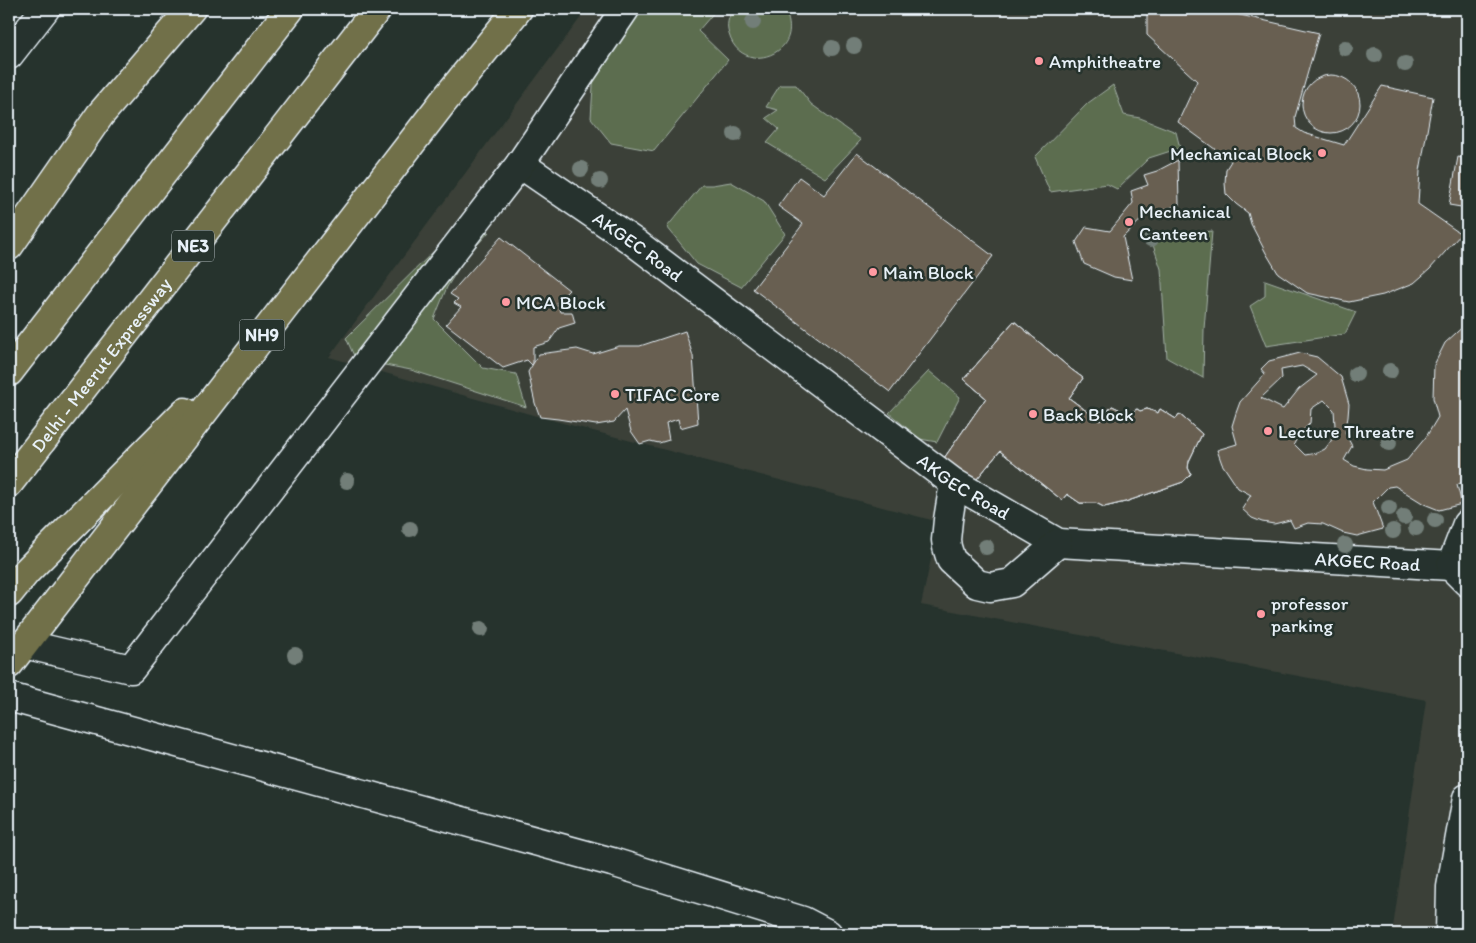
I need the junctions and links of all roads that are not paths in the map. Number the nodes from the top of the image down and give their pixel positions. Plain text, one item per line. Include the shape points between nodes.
1 (45, 9) edge
2 (180, 9) edge
3 (191, 9) edge
4 (290, 9) edge
5 (377, 9) edge
6 (518, 9) edge
7 (625, 9) edge
8 (9, 55) edge
9 (100, 115) junction
10 (520, 164) junction
11 (9, 228) edge
12 (9, 246) edge
13 (265, 332) junction
14 (9, 372) edge
15 (9, 483) edge
16 (954, 483) junction
17 (1467, 524) edge
18 (1058, 543) junction
19 (1459, 574) edge
20 (9, 593) edge
21 (16, 654) edge
22 (9, 697) edge
23 (1467, 798) edge
24 (802, 928) edge
25 (828, 934) edge
26 (1450, 934) edge

1 - 8 street
2 - 9 highway
3 - 9 highway
4 - 14 highway
5 - 15 highway, Delhi - Meerut Expressway / NE3
6 - 13 highway, NH9
7 - 10 street
9 - 11 highway
9 - 12 highway
10 - 16 street, AKGEC Road via 634,242
10 - 21 street via 131,669
13 - 20 highway via 26,572
13 - 21 highway, NH9
16 - 18 street, AKGEC Road
16 - 18 street via 947,547 951,560 977,584 990,587 1012,583
17 - 19 street, AKGEC Road
18 - 19 street, AKGEC Road
22 - 24 street via 612,862
23 - 26 street via 1451,887
24 - 25 street

